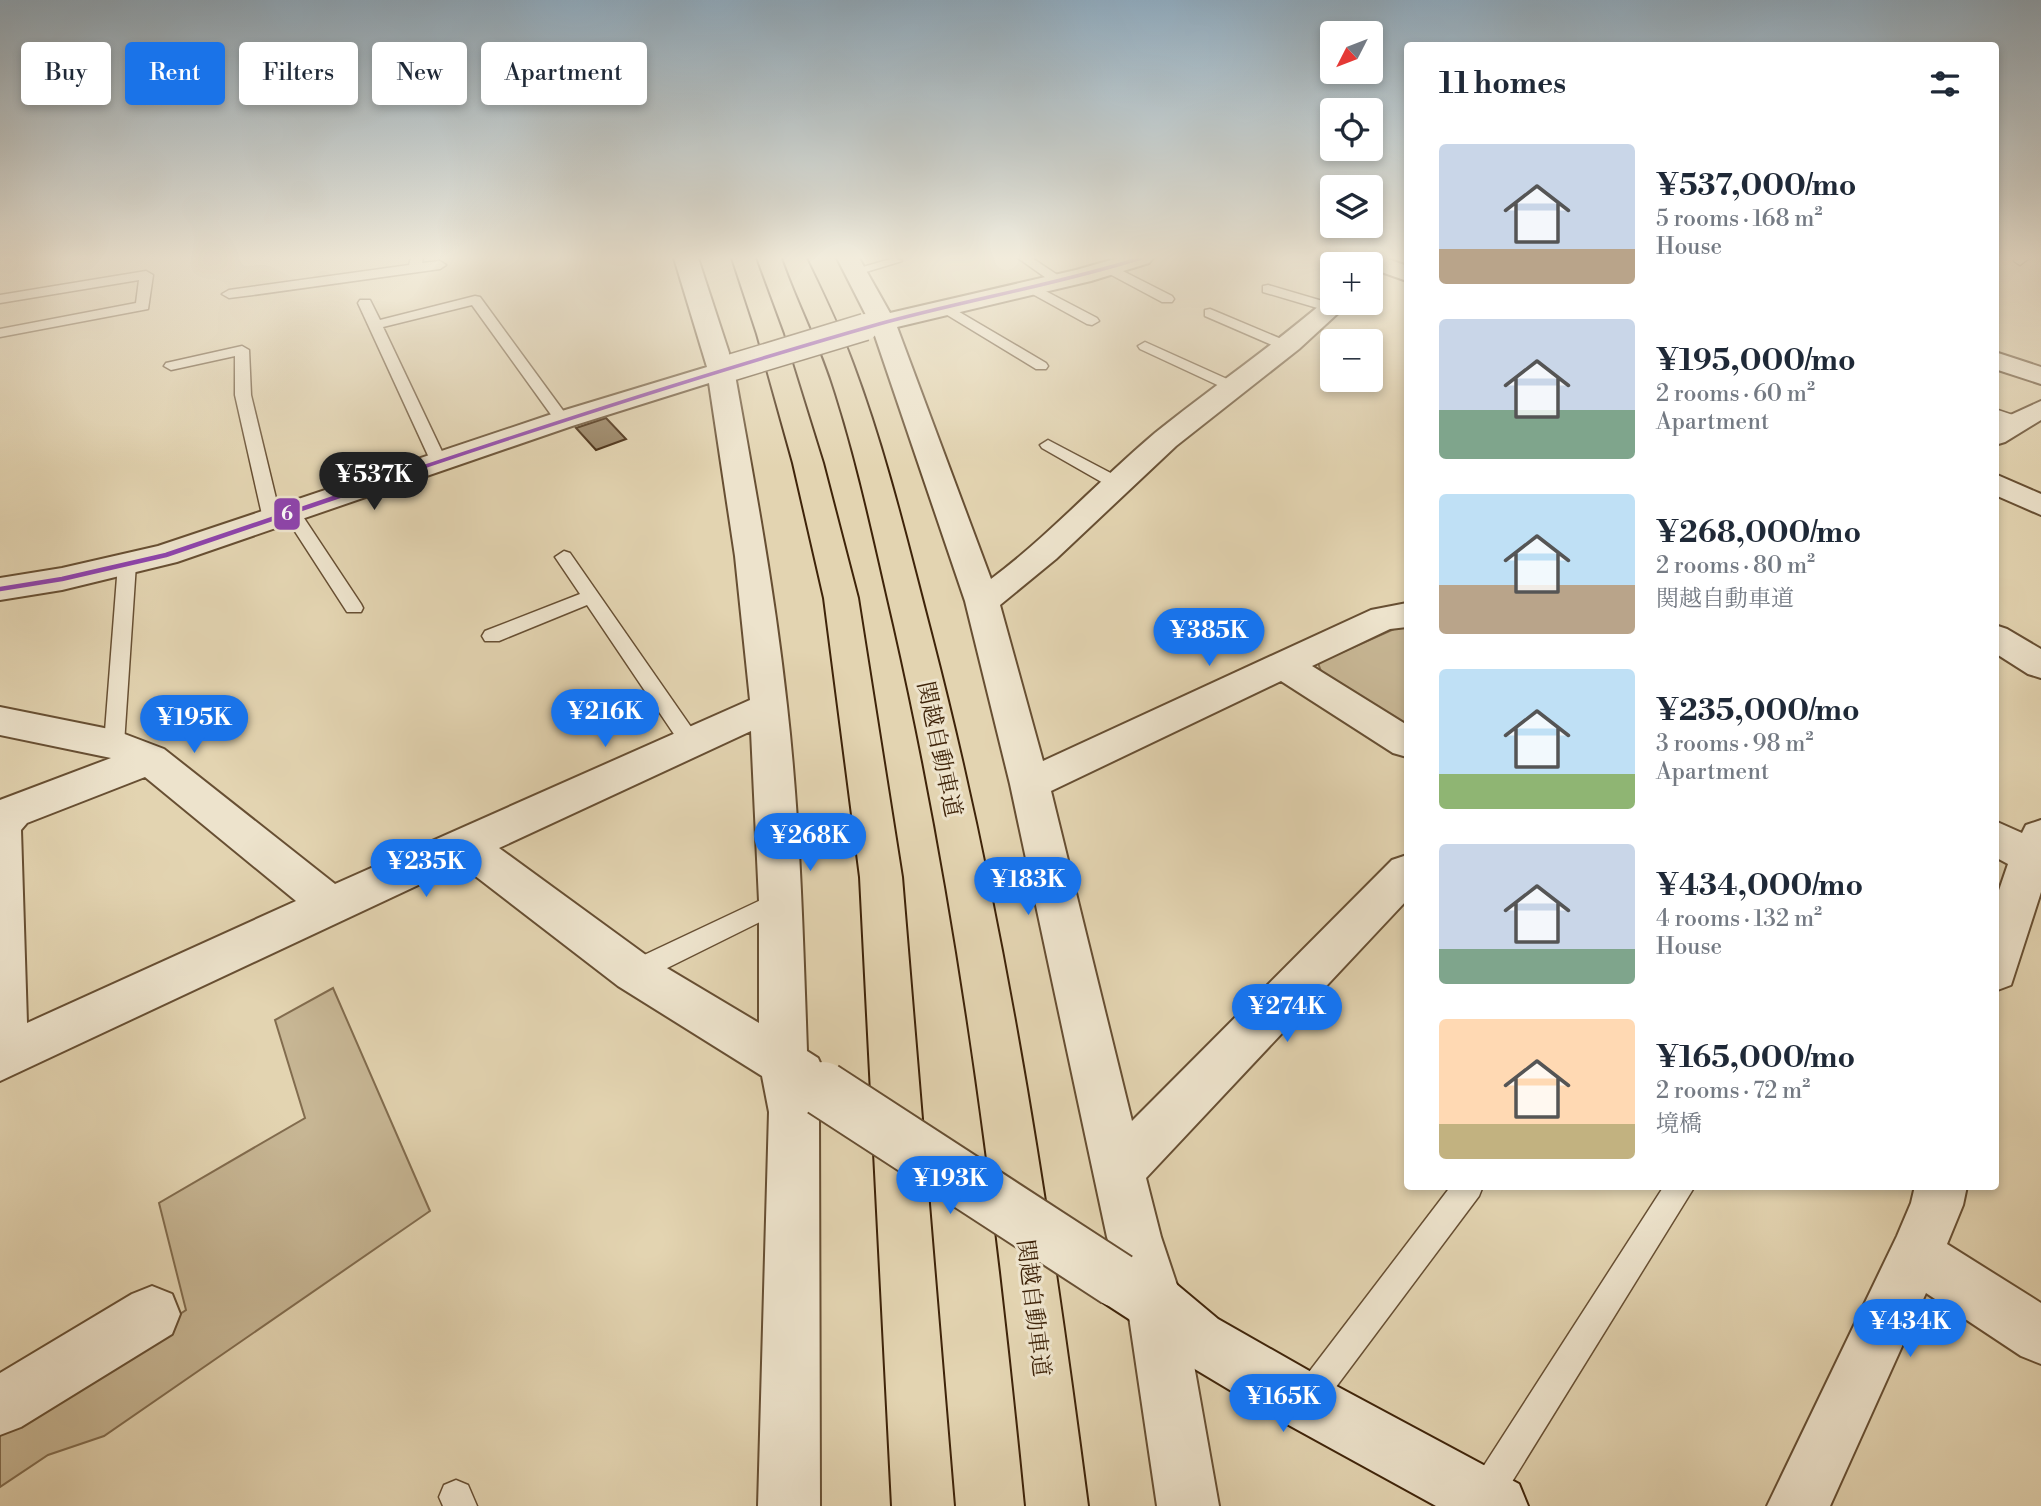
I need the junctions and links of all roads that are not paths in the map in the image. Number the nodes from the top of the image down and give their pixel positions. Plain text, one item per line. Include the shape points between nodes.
1 (25, 328) edge
2 (378, 328) edge
3 (496, 328) edge
4 (712, 328) edge
5 (768, 328) edge
6 (824, 328) edge
7 (863, 328) edge
8 (875, 328) edge
9 (979, 328) edge
10 (1245, 328) edge
11 (1307, 328) edge
12 (0, 333) edge
13 (1145, 346) dead end
14 (1286, 346) junction
15 (1999, 361) edge
16 (171, 366) dead end
17 (1041, 366) dead end
18 (727, 369) junction
19 (2041, 376) edge
20 (1231, 386) junction
21 (562, 420) junction
22 (1048, 445) dead end
23 (439, 462) junction
24 (1118, 484) junction
25 (1999, 485) edge
26 (2041, 506) edge
27 (282, 516) junction
28 (564, 557) dead end
29 (127, 564) junction
30 (0, 589) edge
31 (591, 596) junction
32 (982, 601) junction
33 (354, 608) dead end
34 (1404, 615) edge
35 (492, 636) dead end
36 (1999, 641) edge
37 (1283, 665) junction
38 (2041, 665) edge
39 (769, 707) junction
40 (0, 722) edge
41 (1404, 741) edge
42 (691, 743) junction
43 (132, 752) junction
44 (1030, 784) junction
45 (465, 845) junction
46 (2027, 848) edge
47 (1402, 887) edge
48 (780, 901) junction
49 (331, 905) junction
50 (1999, 956) edge
51 (634, 972) junction
52 (2, 1058) edge
53 (803, 1076) junction
54 (1119, 1170) junction
55 (1466, 1190) edge
56 (1679, 1190) edge
57 (1940, 1190) edge
58 (1916, 1255) junction
59 (1136, 1291) junction
60 (152, 1314) dead end
61 (2041, 1336) edge
62 (1306, 1402) junction
63 (0, 1406) edge
64 (1490, 1502) edge
65 (789, 1506) edge
66 (923, 1506) edge
67 (1057, 1506) edge
68 (1188, 1506) edge
69 (1798, 1506) edge

1 - 12 lane
2 - 23 lane
3 - 21 lane
4 - 18 street
5 - 66 highway via 841,598 880,863
6 - 67 highway, 関越自動車道 via 840,364 878,494 926,678 975,918 1032,1285
7 - 18 street, bridge
8 - 32 street
9 - 17 lane
10 - 14 lane
11 - 14 street
13 - 20 lane
14 - 20 street
15 - 19 street
16 - 27 lane via 242,350 243,395
18 - 21 street
18 - 39 street
20 - 24 street
21 - 23 street
22 - 24 lane
23 - 27 street
24 - 32 street via 1019,577
25 - 26 street
27 - 29 street
27 - 33 lane
28 - 31 lane
29 - 30 street
29 - 43 lane
31 - 35 lane
31 - 42 lane
32 - 44 street
34 - 37 street via 1383,618
36 - 38 street
37 - 41 street
37 - 44 street
39 - 42 street
39 - 48 street
40 - 43 street
42 - 45 street
43 - 49 street
43 - 52 street via 13,812 0,824
44 - 54 street
45 - 49 street
45 - 51 street
46 - 50 street
47 - 54 street
48 - 51 lane
48 - 53 street
49 - 52 street
51 - 53 street
53 - 59 street, bridge
53 - 65 street via 794,1112
54 - 59 street via 1134,1237
55 - 62 lane
56 - 64 lane
57 - 58 street
58 - 61 street
58 - 69 street
59 - 62 street via 1198,1339
59 - 68 street
60 - 63 street
62 - 64 street

